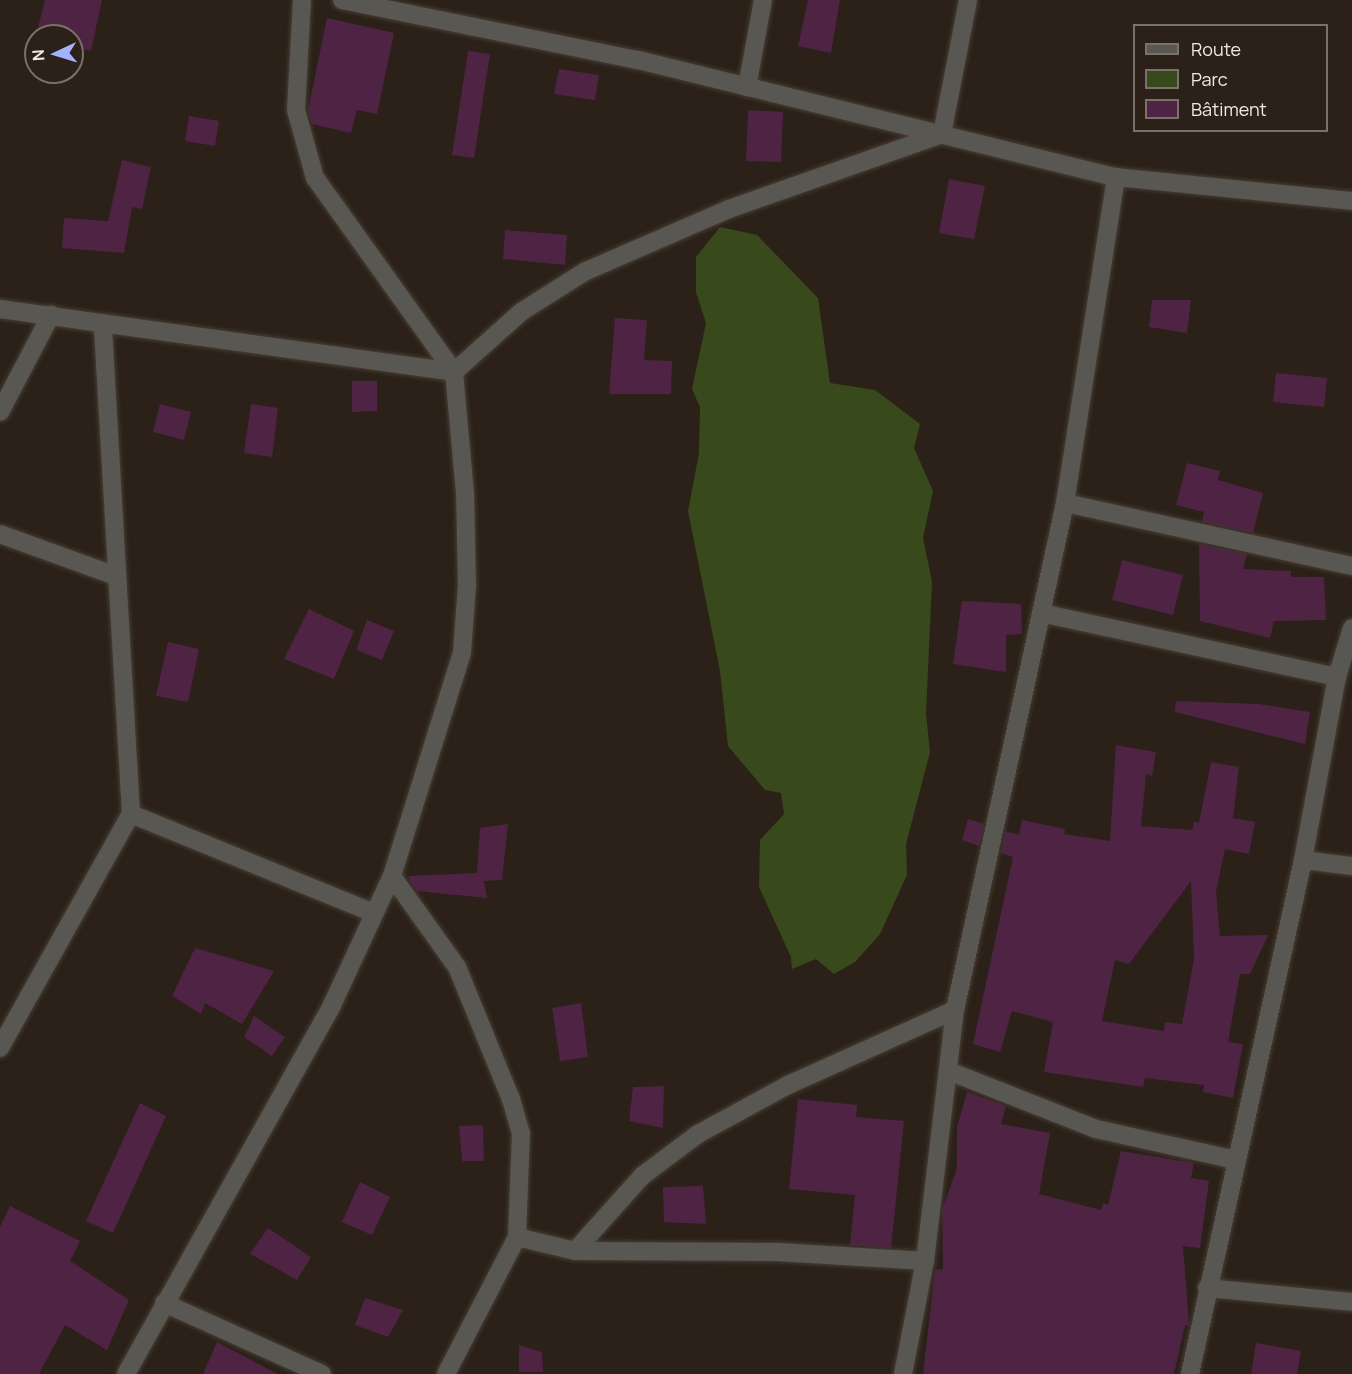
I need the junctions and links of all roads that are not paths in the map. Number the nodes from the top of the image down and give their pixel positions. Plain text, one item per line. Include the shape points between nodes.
1 (302, 0) edge
2 (342, 0) edge
3 (763, 0) edge
4 (968, 0) edge
5 (747, 87) junction
6 (942, 134) junction
7 (1116, 177) junction
8 (1352, 201) edge
9 (0, 309) edge
10 (51, 315) junction
11 (103, 325) junction
12 (454, 372) junction
13 (0, 412) edge
14 (1065, 503) junction
15 (0, 534) edge
16 (1352, 566) edge
17 (116, 576) junction
18 (1041, 613) junction
19 (1352, 628) edge
20 (1337, 677) junction
21 (131, 814) junction
22 (1303, 860) junction
23 (1352, 866) edge
24 (392, 876) junction
25 (374, 913) junction
26 (955, 1010) junction
27 (0, 1048) edge
28 (951, 1072) junction
29 (1236, 1160) junction
30 (517, 1237) junction
31 (575, 1251) junction
32 (925, 1261) junction
33 (1207, 1288) junction
34 (1352, 1302) edge
35 (164, 1303) junction
36 (126, 1374) edge
37 (322, 1374) edge
38 (447, 1374) edge
39 (903, 1374) edge
40 (1190, 1374) edge

1 - 12 street via 296,110 315,178
2 - 5 street
3 - 5 street
4 - 6 street
5 - 6 street
6 - 7 street
6 - 12 street via 729,209 585,272 521,312
7 - 8 street
7 - 14 street
9 - 10 street
10 - 11 street
10 - 13 street
11 - 12 street
11 - 17 street
12 - 24 street via 465,493 467,585 462,653
14 - 16 street
14 - 18 street
15 - 17 street
17 - 21 street
18 - 20 street
18 - 26 street
19 - 20 street
20 - 22 street
21 - 25 street
21 - 27 street
22 - 23 street
22 - 29 street
24 - 25 street
24 - 30 street via 457,967 512,1099 521,1133
25 - 35 street via 332,1005
26 - 28 street
26 - 31 street via 788,1085 698,1134 642,1176
28 - 29 street via 1096,1129
28 - 32 street
29 - 33 street
30 - 31 street
30 - 38 street
31 - 32 street via 779,1252
32 - 39 street
33 - 34 street
33 - 40 street
35 - 36 street
35 - 37 street

